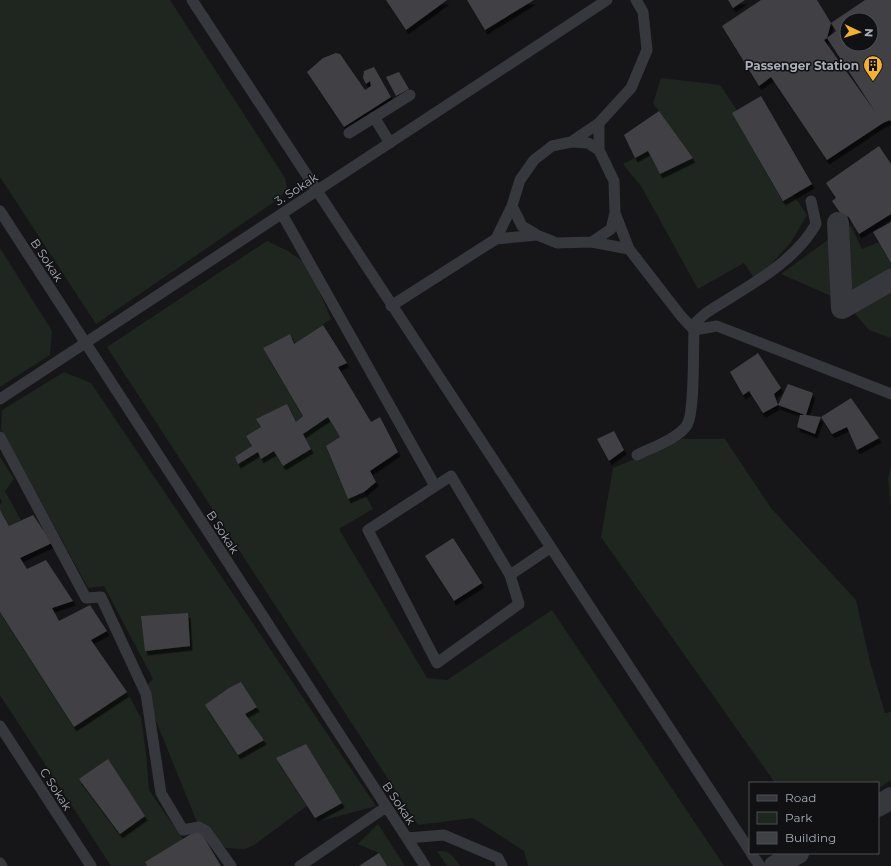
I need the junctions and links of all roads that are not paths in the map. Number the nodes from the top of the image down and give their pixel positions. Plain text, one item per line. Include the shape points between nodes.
1 (192, 0) edge
2 (607, 0) edge
3 (636, 0) edge
4 (410, 95) dead end
5 (374, 117) junction
6 (599, 123) junction
7 (349, 133) dead end
8 (571, 142) junction
9 (390, 143) junction
10 (599, 150) junction
11 (316, 191) junction
12 (811, 201) dead end
13 (512, 206) junction
14 (0, 211) edge
15 (615, 213) junction
16 (282, 214) junction
17 (838, 223) dead end
18 (537, 235) junction
19 (496, 239) junction
20 (592, 242) junction
21 (629, 249) junction
22 (891, 280) edge
23 (391, 306) junction
24 (694, 330) junction
25 (85, 343) junction
26 (891, 394) edge
27 (0, 400) edge
28 (0, 437) edge
29 (637, 455) dead end
30 (435, 486) junction
31 (550, 548) junction
32 (510, 576) junction
33 (0, 726) edge
34 (891, 798) edge
35 (879, 805) edge
36 (386, 807) junction
37 (407, 838) junction
38 (749, 850) edge
39 (751, 854) edge
40 (796, 854) edge
41 (0, 863) edge
42 (2, 866) edge
43 (91, 866) edge
44 (231, 866) edge
45 (300, 866) edge
46 (425, 866) edge
47 (502, 866) edge
48 (760, 866) edge
49 (776, 866) edge

1 - 11 lane
2 - 9 lane, 3. Sokak
3 - 6 lane via 643,12 647,50 632,88
4 - 5 lane
5 - 7 lane
5 - 9 lane
6 - 8 lane
6 - 10 lane
8 - 10 lane via 588,143
8 - 13 lane via 552,146 534,160 520,180
9 - 11 lane, 3. Sokak
10 - 15 lane via 614,181
11 - 16 lane, 3. Sokak
11 - 23 lane
12 - 24 lane via 816,224 807,240 772,270 706,313 696,322
13 - 18 lane via 522,226
13 - 19 lane
14 - 25 lane, B Sokak
15 - 20 lane via 611,229
15 - 21 lane
16 - 25 lane, 3. Sokak
16 - 30 lane
17 - 22 street via 842,308
18 - 19 lane
18 - 20 lane via 557,243
19 - 23 lane
20 - 21 lane
21 - 24 lane
23 - 31 lane
24 - 26 lane via 717,326
24 - 29 lane via 691,411 687,425 676,435
25 - 27 lane, 3. Sokak
25 - 36 lane, B Sokak
28 - 44 lane via 86,598 101,597 146,694 161,793 183,830 199,827 206,831
30 - 32 lane via 451,476
30 - 32 lane via 368,530 437,663 519,604
31 - 32 lane
31 - 38 lane
33 - 43 lane, C Sokak
34 - 35 street
36 - 37 lane, B Sokak
36 - 45 lane
37 - 46 lane, B Sokak
37 - 47 lane via 444,835 498,858
39 - 48 lane
40 - 49 street
41 - 42 lane

